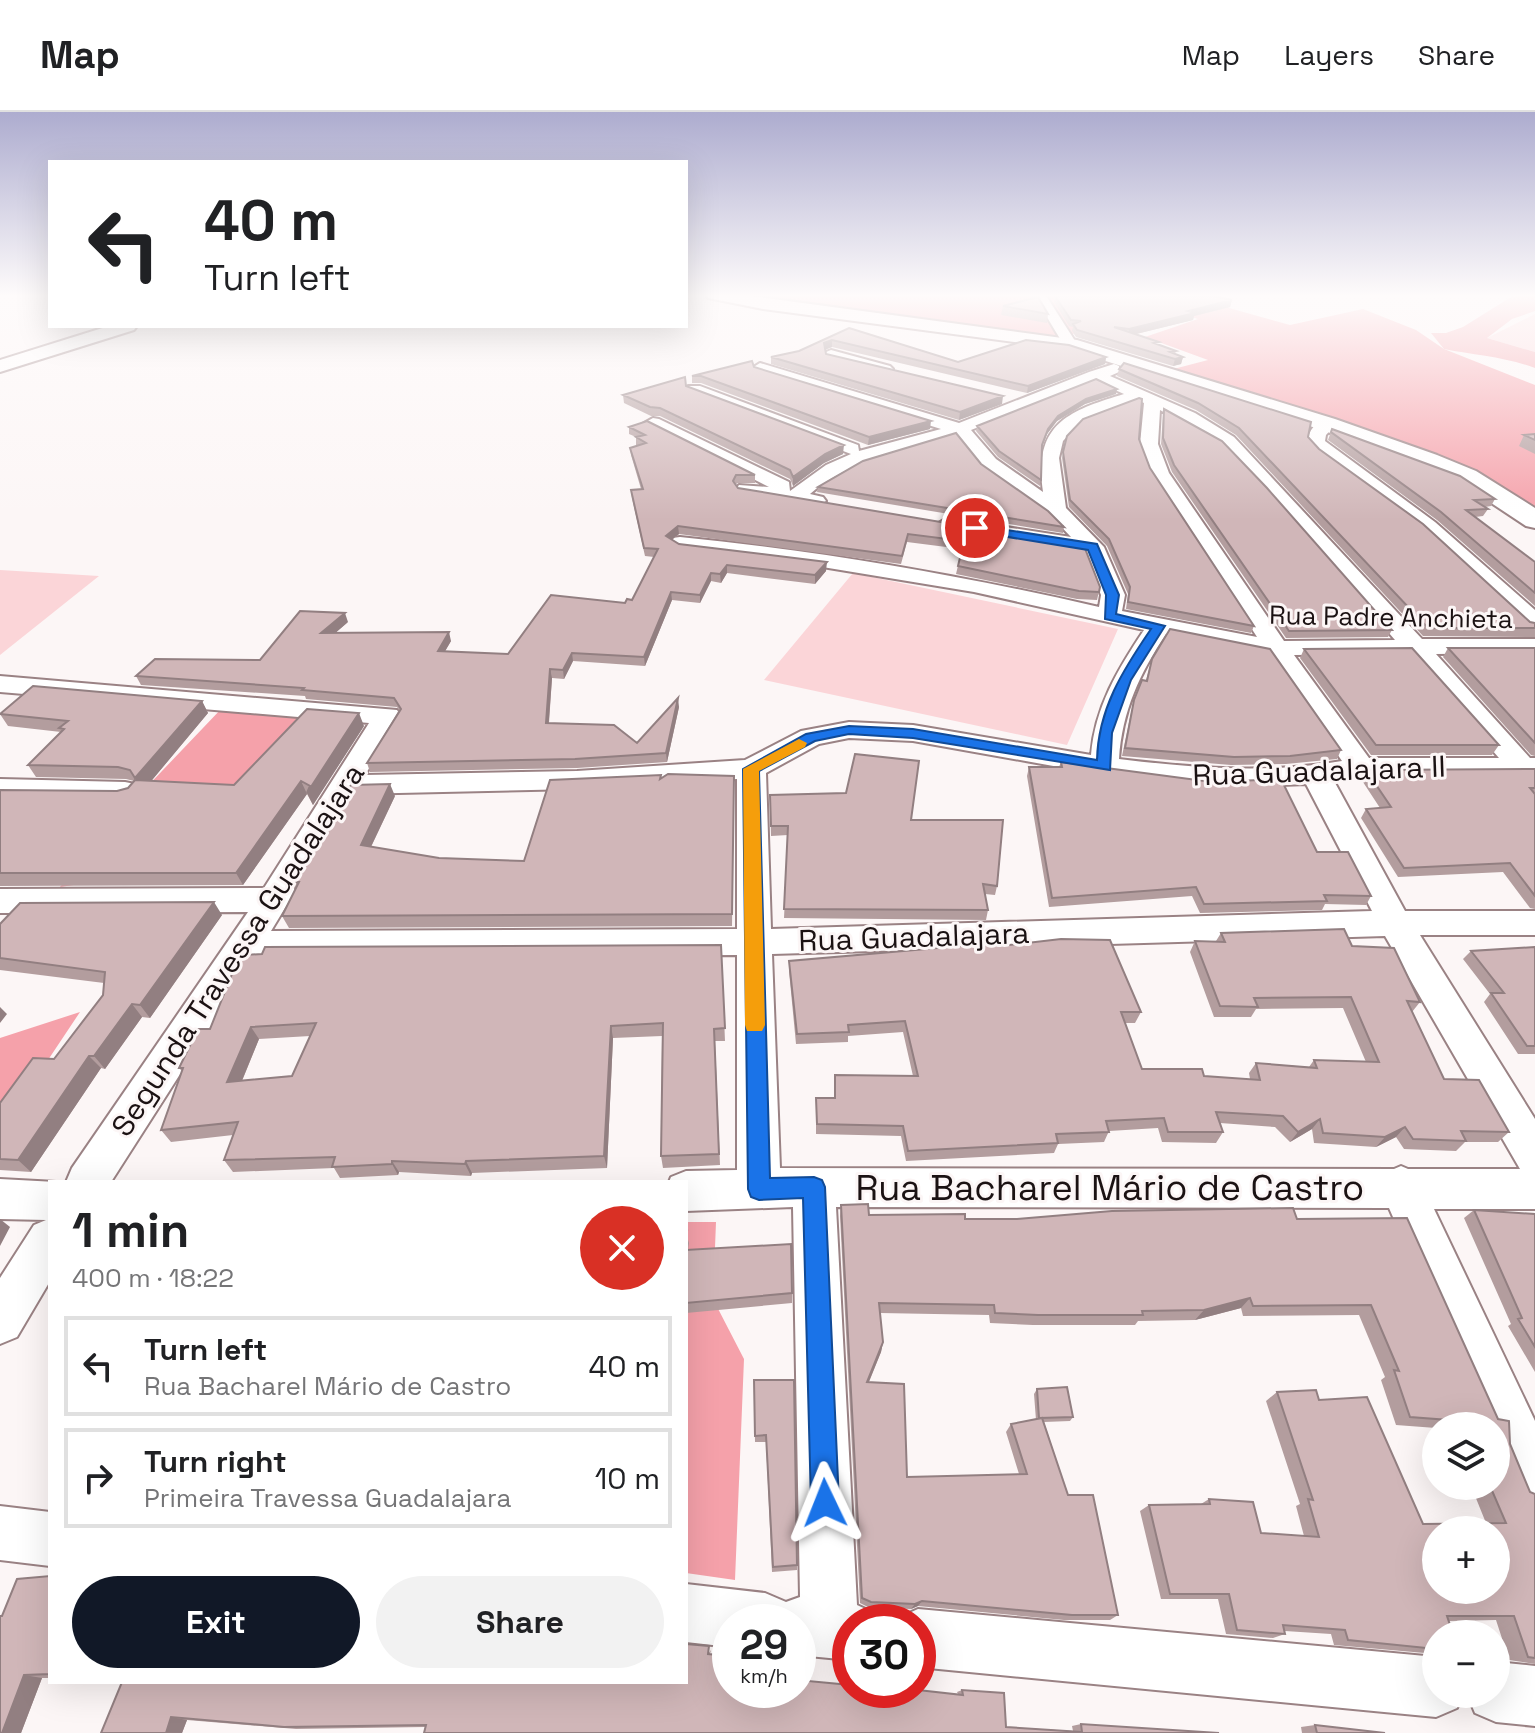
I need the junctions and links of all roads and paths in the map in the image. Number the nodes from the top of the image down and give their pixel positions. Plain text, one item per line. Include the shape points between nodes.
1 (765, 370) edge
2 (886, 370) edge
3 (1112, 370) edge
4 (1154, 370) edge
5 (899, 373) edge
6 (1095, 375) junction
7 (694, 389) edge
8 (1003, 396) edge
9 (1145, 398) junction
10 (1030, 402) junction
11 (653, 423) edge
12 (1327, 424) junction
13 (960, 429) junction
14 (864, 453) junction
15 (746, 489) edge
16 (796, 496) junction
17 (841, 506) edge
18 (1056, 510) junction
19 (919, 519) edge
20 (1535, 520) edge
21 (833, 533) edge
22 (680, 543) edge
23 (1093, 547) junction
24 (822, 561) junction
25 (1109, 616) junction
26 (1535, 623) edge
27 (1159, 626) junction
28 (1535, 646) edge
29 (1277, 648) junction
30 (1419, 648) junction
31 (0, 684) edge
32 (1104, 766) junction
33 (1361, 767) junction
34 (1528, 767) edge
35 (751, 769) junction
36 (1316, 775) junction
37 (347, 785) junction
38 (0, 788) edge
39 (125, 791) edge
40 (274, 900) junction
41 (0, 901) edge
42 (1395, 923) junction
43 (1535, 923) edge
44 (752, 942) junction
45 (244, 944) junction
46 (1535, 1156) edge
47 (88, 1180) edge
48 (1401, 1186) junction
49 (814, 1187) junction
50 (759, 1189) junction
51 (1535, 1189) edge
52 (688, 1191) edge
53 (0, 1199) edge
54 (48, 1200) edge
55 (48, 1243) edge
56 (0, 1320) edge
57 (1535, 1479) edge
58 (0, 1533) edge
59 (48, 1539) edge
60 (688, 1613) edge
61 (712, 1616) edge
62 (826, 1629) edge
63 (936, 1640) edge
64 (1422, 1686) edge
65 (1510, 1693) edge
66 (1535, 1696) edge

1 - 13 street
2 - 5 street
3 - 6 street
4 - 12 main road
6 - 9 street
6 - 10 street
7 - 14 street
8 - 10 street
9 - 18 street via 1072,417 1060,429 1052,443 1048,474
9 - 29 street via 1149,444 1160,473
9 - 30 street via 1228,441
10 - 13 street
11 - 16 street
12 - 20 main road via 1467,476
12 - 26 street via 1317,433 1316,442 1324,450 1428,526
13 - 14 street
13 - 18 street via 989,463
14 - 16 street
15 - 16 street
16 - 17 street
18 - 23 street
19 - 23 street
21 - 24 street
22 - 24 street, Rua Padre Anchieta
23 - 25 street via 1113,595
24 - 25 street, Rua Padre Anchieta via 974,585
25 - 27 street, Rua Padre Anchieta
27 - 29 street, Rua Padre Anchieta
27 - 32 street via 1124,680 1105,733
28 - 30 street, Rua Padre Anchieta
29 - 30 street, Rua Padre Anchieta
29 - 33 street
30 - 34 street
31 - 37 street, Segunda Travessa Guadalajara via 387,716
32 - 35 street, Rua Guadalajara II via 913,733 849,730 811,737
32 - 36 street, Rua Guadalajara II via 1209,779
33 - 34 street, Rua Guadalajara II
33 - 36 street, Rua Guadalajara II
35 - 37 street, Rua Guadalajara II via 577,780
35 - 44 street
36 - 42 street
37 - 40 street, Segunda Travessa Guadalajara
38 - 39 street
40 - 41 street
40 - 45 street, Segunda Travessa Guadalajara
42 - 43 street, Rua Guadalajara
42 - 44 street, Rua Guadalajara
42 - 46 street
44 - 45 street, Rua Guadalajara
44 - 50 street
45 - 47 street, Segunda Travessa Guadalajara
48 - 49 street, Rua Bacharel Mário de Castro
48 - 51 street, Rua Bacharel Mário de Castro
48 - 57 street
49 - 50 street, Rua Bacharel Mário de Castro
49 - 62 street
50 - 52 street, Rua Bacharel Mário de Castro
53 - 54 street
55 - 56 street
58 - 59 street
60 - 61 street
63 - 64 street
65 - 66 street

